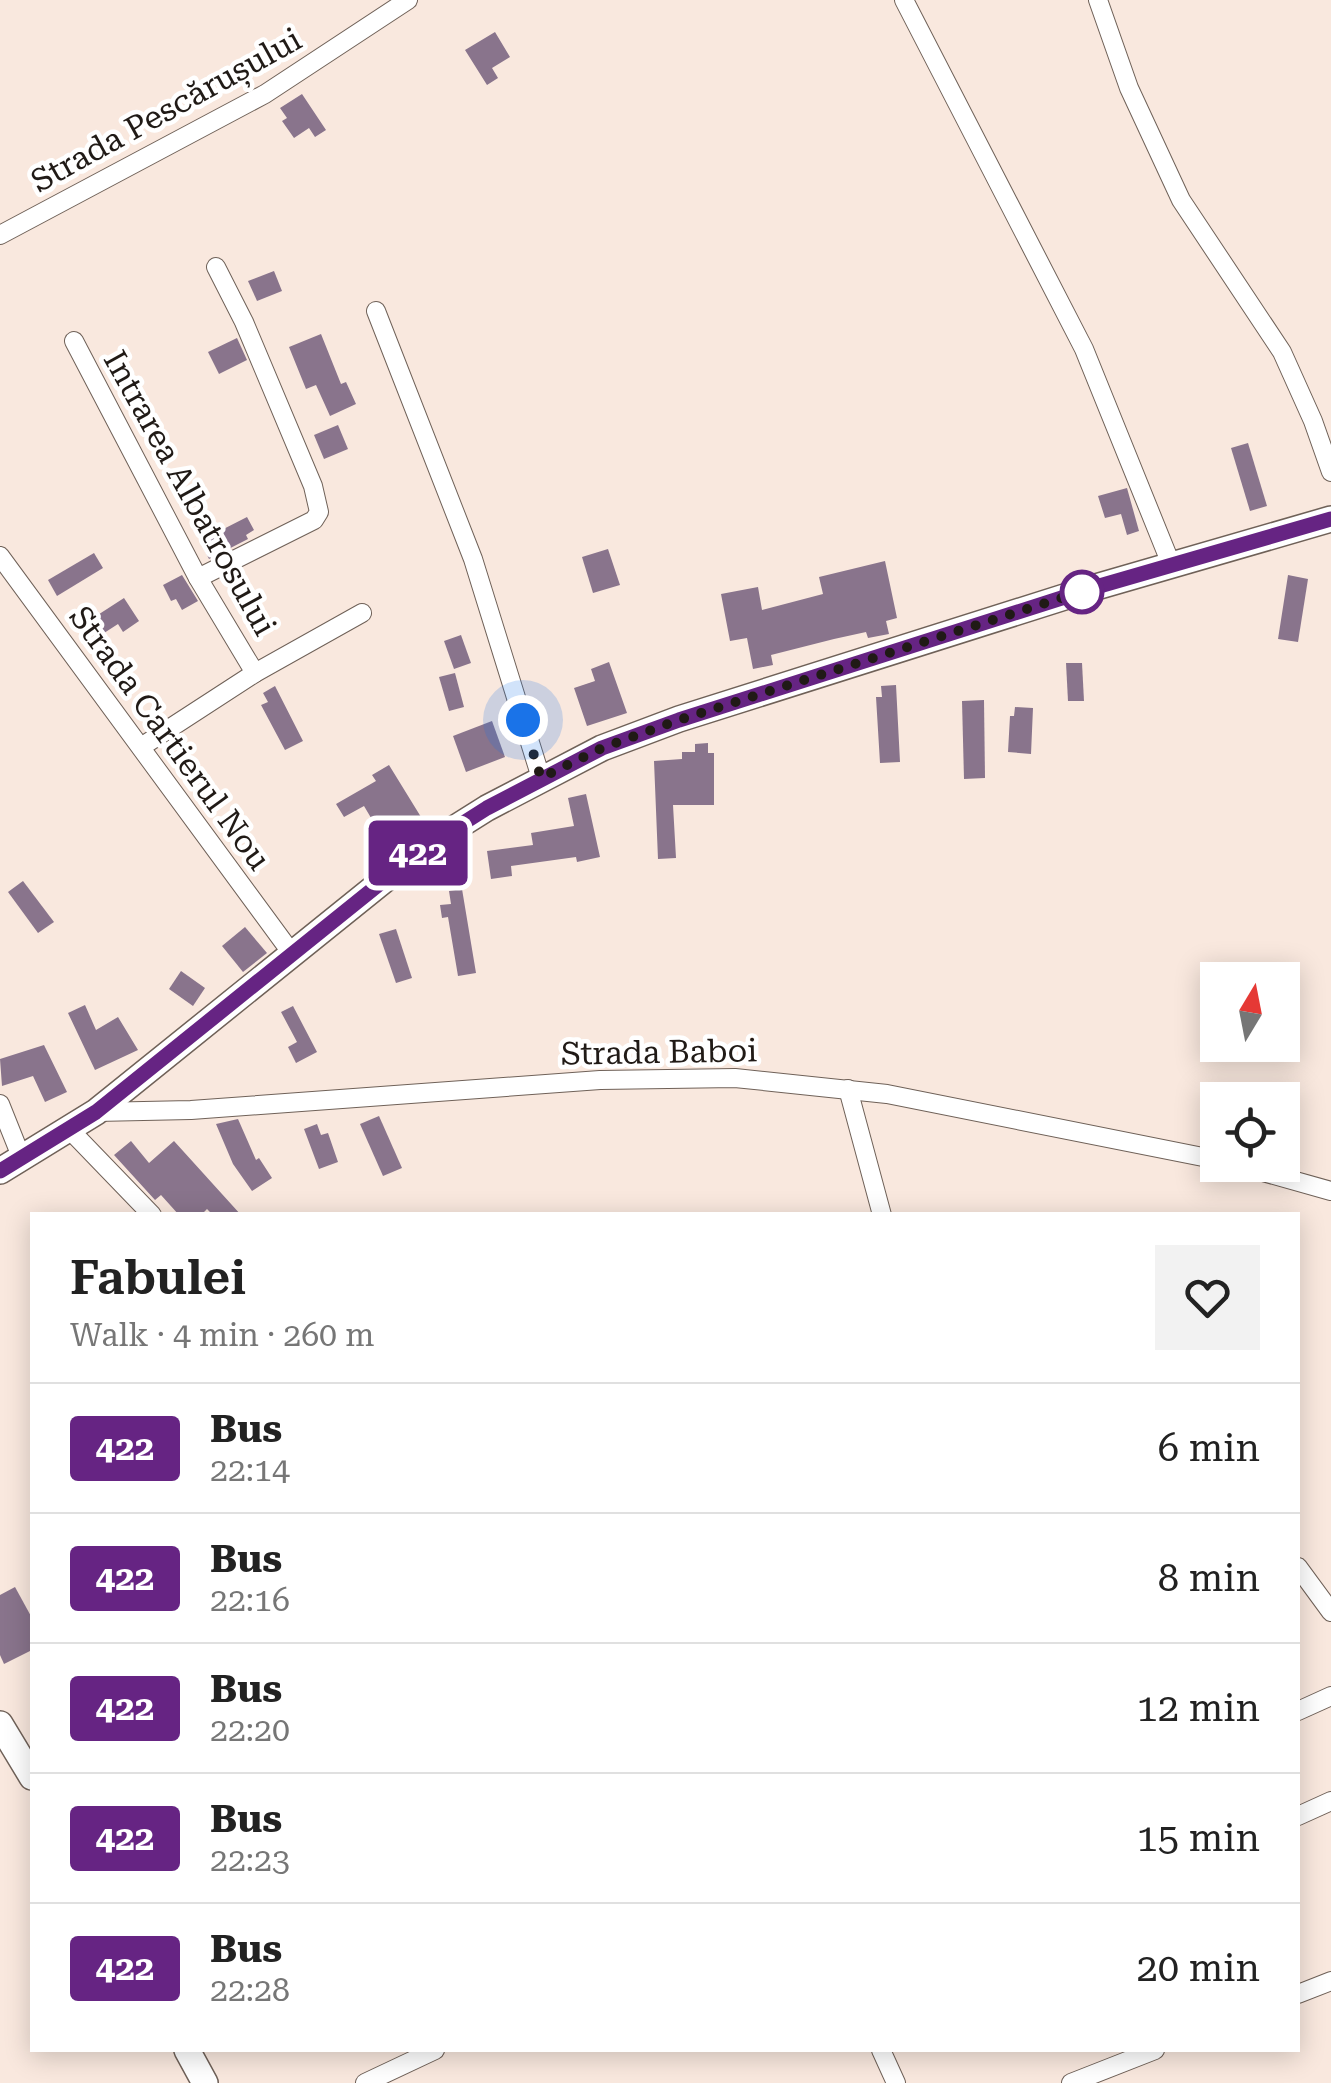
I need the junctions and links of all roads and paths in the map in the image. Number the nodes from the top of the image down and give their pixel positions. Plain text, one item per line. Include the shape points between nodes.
1 (408, 0) edge
2 (904, 0) edge
3 (1098, 0) edge
4 (0, 234) edge
5 (216, 266) dead end
6 (376, 311) dead end
7 (74, 341) dead end
8 (1331, 472) edge
9 (1331, 519) edge
10 (0, 556) edge
11 (1172, 564) junction
12 (198, 578) junction
13 (362, 613) dead end
14 (254, 673) junction
15 (140, 747) junction
16 (541, 778) junction
17 (293, 955) junction
18 (848, 1088) junction
19 (0, 1104) edge
20 (96, 1112) junction
21 (70, 1130) junction
22 (1200, 1156) edge
23 (11, 1165) edge
24 (1299, 1182) edge
25 (1331, 1191) edge
26 (149, 1212) edge
27 (881, 1212) edge
28 (1300, 1570) edge
29 (1331, 1612) edge
30 (1331, 1696) edge
31 (1300, 1710) edge
32 (0, 1724) edge
33 (30, 1775) edge
34 (1331, 1801) edge
35 (1300, 1815) edge
36 (1331, 1980) edge
37 (1300, 1993) edge
38 (187, 2052) edge
39 (431, 2052) edge
40 (882, 2052) edge
41 (1149, 2052) edge
42 (205, 2083) edge
43 (365, 2083) edge
44 (896, 2083) edge
45 (1071, 2083) edge

1 - 4 street, Strada Pescărușului via 265,94
2 - 11 street via 1084,349
3 - 8 street via 1129,88 1181,200 1282,352
5 - 12 street via 319,512
6 - 16 street via 473,558
7 - 12 street, Intrarea Albatrosului
9 - 11 main road
10 - 15 street, Strada Cartierul Nou
11 - 16 main road via 679,720
12 - 14 street, Intrarea Albatrosului
13 - 14 street
14 - 15 street
15 - 17 street, Strada Cartierul Nou
16 - 17 main road via 424,848
17 - 20 main road
18 - 20 street, Strada Baboi via 664,1077
18 - 22 street, Strada Baboi
18 - 27 street
19 - 23 street
20 - 21 main road
21 - 23 main road
21 - 26 street
24 - 25 street
28 - 29 street
30 - 31 street
32 - 33 main road
34 - 35 street
36 - 37 street
38 - 42 main road
39 - 43 street
40 - 44 street
41 - 45 street

